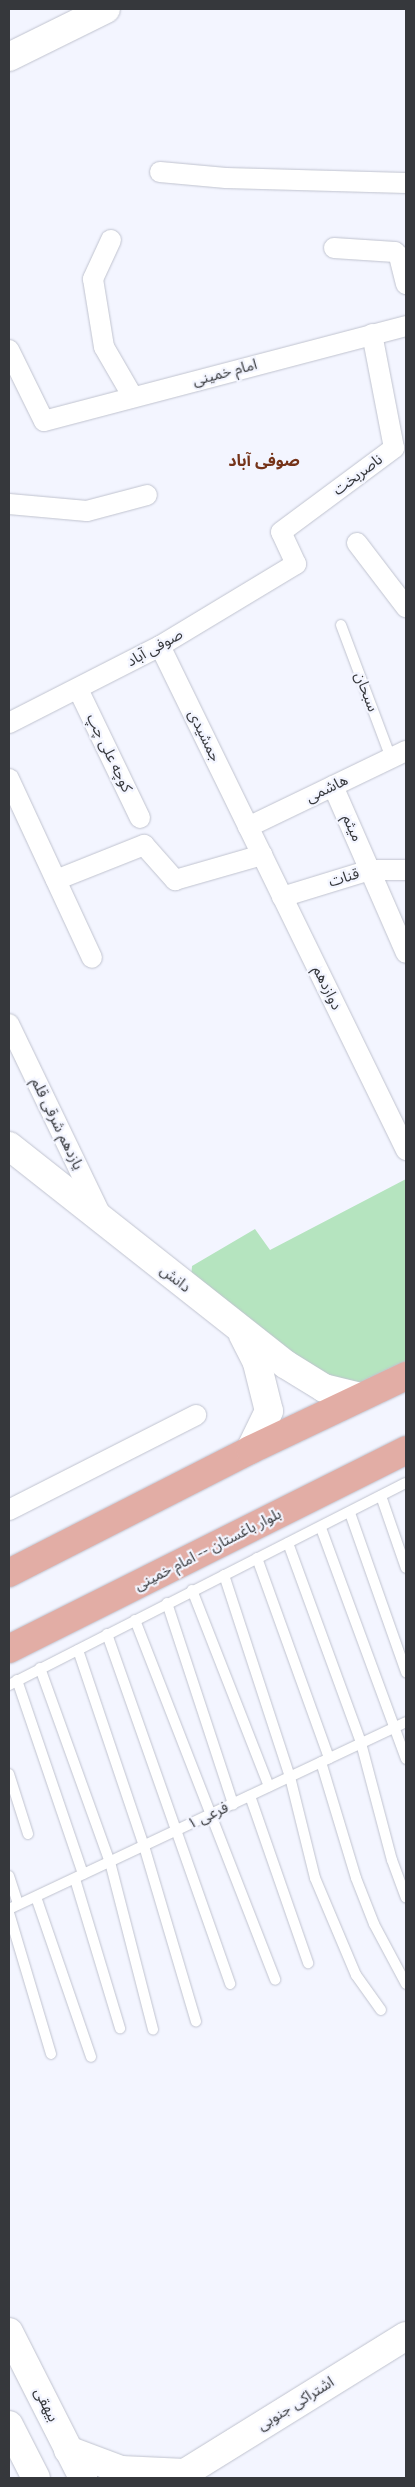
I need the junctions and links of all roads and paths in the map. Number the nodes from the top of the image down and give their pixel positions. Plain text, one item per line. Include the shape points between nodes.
1 (106, 9) edge
2 (9, 57) edge
3 (160, 172) dead end
4 (406, 183) edge
5 (111, 240) dead end
6 (334, 248) dead end
7 (406, 284) edge
8 (406, 326) edge
9 (372, 334) junction
10 (9, 350) edge
11 (133, 397) junction
12 (147, 495) dead end
13 (9, 504) edge
14 (357, 543) dead end
15 (296, 564) joint
16 (406, 607) edge
17 (341, 626) dead end
18 (160, 646) junction
19 (78, 689) junction
20 (9, 723) edge
21 (399, 754) edge
22 (9, 779) edge
23 (333, 786) junction
24 (140, 818) dead end
25 (248, 827) junction
26 (262, 855) junction
27 (370, 870) junction
28 (406, 870) edge
29 (56, 880) junction
30 (282, 897) junction
31 (406, 953) edge
32 (92, 958) dead end
33 (9, 1024) edge
34 (9, 1146) edge
35 (406, 1150) edge
36 (105, 1224) junction
37 (241, 1331) junction
38 (406, 1376) edge
39 (360, 1397) junction
40 (196, 1415) dead end
41 (250, 1450) junction
42 (406, 1450) edge
43 (406, 1483) edge
44 (381, 1496) junction
45 (9, 1510) edge
46 (350, 1513) junction
47 (320, 1528) junction
48 (288, 1543) junction
49 (257, 1558) junction
50 (406, 1568) edge
51 (9, 1573) edge
52 (224, 1575) junction
53 (192, 1590) junction
54 (167, 1603) junction
55 (135, 1620) junction
56 (107, 1634) junction
57 (9, 1649) edge
58 (78, 1650) junction
59 (40, 1668) junction
60 (406, 1672) edge
61 (13, 1682) edge
62 (406, 1722) edge
63 (396, 1727) junction
64 (361, 1743) junction
65 (406, 1759) edge
66 (325, 1760) junction
67 (9, 1774) edge
68 (290, 1777) junction
69 (269, 1786) junction
70 (250, 1796) junction
71 (233, 1804) junction
72 (211, 1814) junction
73 (177, 1830) junction
74 (28, 1834) dead end
75 (144, 1846) junction
76 (110, 1862) junction
77 (9, 1876) edge
78 (79, 1876) junction
79 (36, 1897) junction
80 (406, 1898) edge
81 (13, 1906) edge
82 (9, 1913) edge
83 (308, 1963) dead end
84 (275, 1980) dead end
85 (230, 1984) dead end
86 (406, 1984) edge
87 (381, 2010) dead end
88 (196, 2021) dead end
89 (120, 2028) dead end
90 (153, 2030) dead end
91 (51, 2054) dead end
92 (91, 2057) dead end
93 (9, 2332) edge
94 (406, 2336) edge
95 (9, 2425) edge
96 (68, 2450) junction
97 (184, 2476) edge
98 (36, 2478) edge
99 (83, 2478) edge

1 - 2 street
3 - 4 street via 226,178
5 - 11 street via 93,279 104,347
6 - 7 street via 396,252
8 - 9 street, امام خمینی
9 - 11 street, امام خمینی
9 - 15 street, ناصربخت via 394,448 281,532
10 - 11 street, امام خمینی via 44,421
12 - 13 street via 87,511
14 - 16 street
15 - 18 street, صوفی آباد
17 - 21 lane, سبحان
18 - 19 street, صوفی آباد
18 - 25 street, جمشیدی
19 - 20 street, صوفی آباد
19 - 24 street, کوچه علی چپ
21 - 23 street, هاشمی
22 - 29 street
23 - 25 street, هاشمی
23 - 27 street, میثم
25 - 26 street, دوازدهم
26 - 29 street via 175,880 144,845
26 - 30 street, دوازدهم
27 - 28 street, قنات
27 - 30 street, قنات
27 - 31 street, میثم
29 - 32 street
30 - 35 street, دوازدهم
33 - 36 street, یازدهم شرقی قلم
34 - 36 street, دانش
36 - 37 street, دانش
37 - 39 street via 324,1388
37 - 41 street, دانش via 257,1363 269,1411
38 - 39 main road
39 - 41 main road
40 - 45 street
41 - 51 main road
42 - 57 main road, بلوار باغستان -- امام خمینی
43 - 44 lane
44 - 46 lane
44 - 50 lane
46 - 47 lane
46 - 60 lane
47 - 48 lane
47 - 63 lane
48 - 49 lane
48 - 64 lane
49 - 52 lane
49 - 66 lane
52 - 53 lane
52 - 68 lane
53 - 54 lane
53 - 69 lane
54 - 55 lane
54 - 71 lane
55 - 56 lane
55 - 72 lane
56 - 58 lane
56 - 73 lane
58 - 59 lane
58 - 75 lane
59 - 61 lane
59 - 76 lane
61 - 78 lane
62 - 63 lane, ۱ فرعی
63 - 64 lane, ۱ فرعی
63 - 65 lane
64 - 66 lane, ۱ فرعی
64 - 80 lane via 392,1860
66 - 68 lane, ۱ فرعی
66 - 86 lane via 356,1878 374,1924
67 - 74 lane
68 - 69 lane, ۱ فرعی
68 - 87 lane via 302,1836 329,1918 356,1975
69 - 70 lane, ۱ فرعی
70 - 71 lane, ۱ فرعی
70 - 83 lane
71 - 72 lane, ۱ فرعی
72 - 73 lane, ۱ فرعی
72 - 84 lane
73 - 75 lane, ۱ فرعی
73 - 85 lane
75 - 76 lane, ۱ فرعی
75 - 88 lane
76 - 78 lane, ۱ فرعی
76 - 90 lane
77 - 81 lane
78 - 79 lane, ۱ فرعی
78 - 89 lane
79 - 81 lane, ۱ فرعی
79 - 92 lane
82 - 91 lane
93 - 96 street, بیهقی
94 - 97 street, اشتراکی جنوبی
95 - 98 street
96 - 97 street, اشتراکی جنوبی via 121,2470
96 - 99 street, بیهقی

